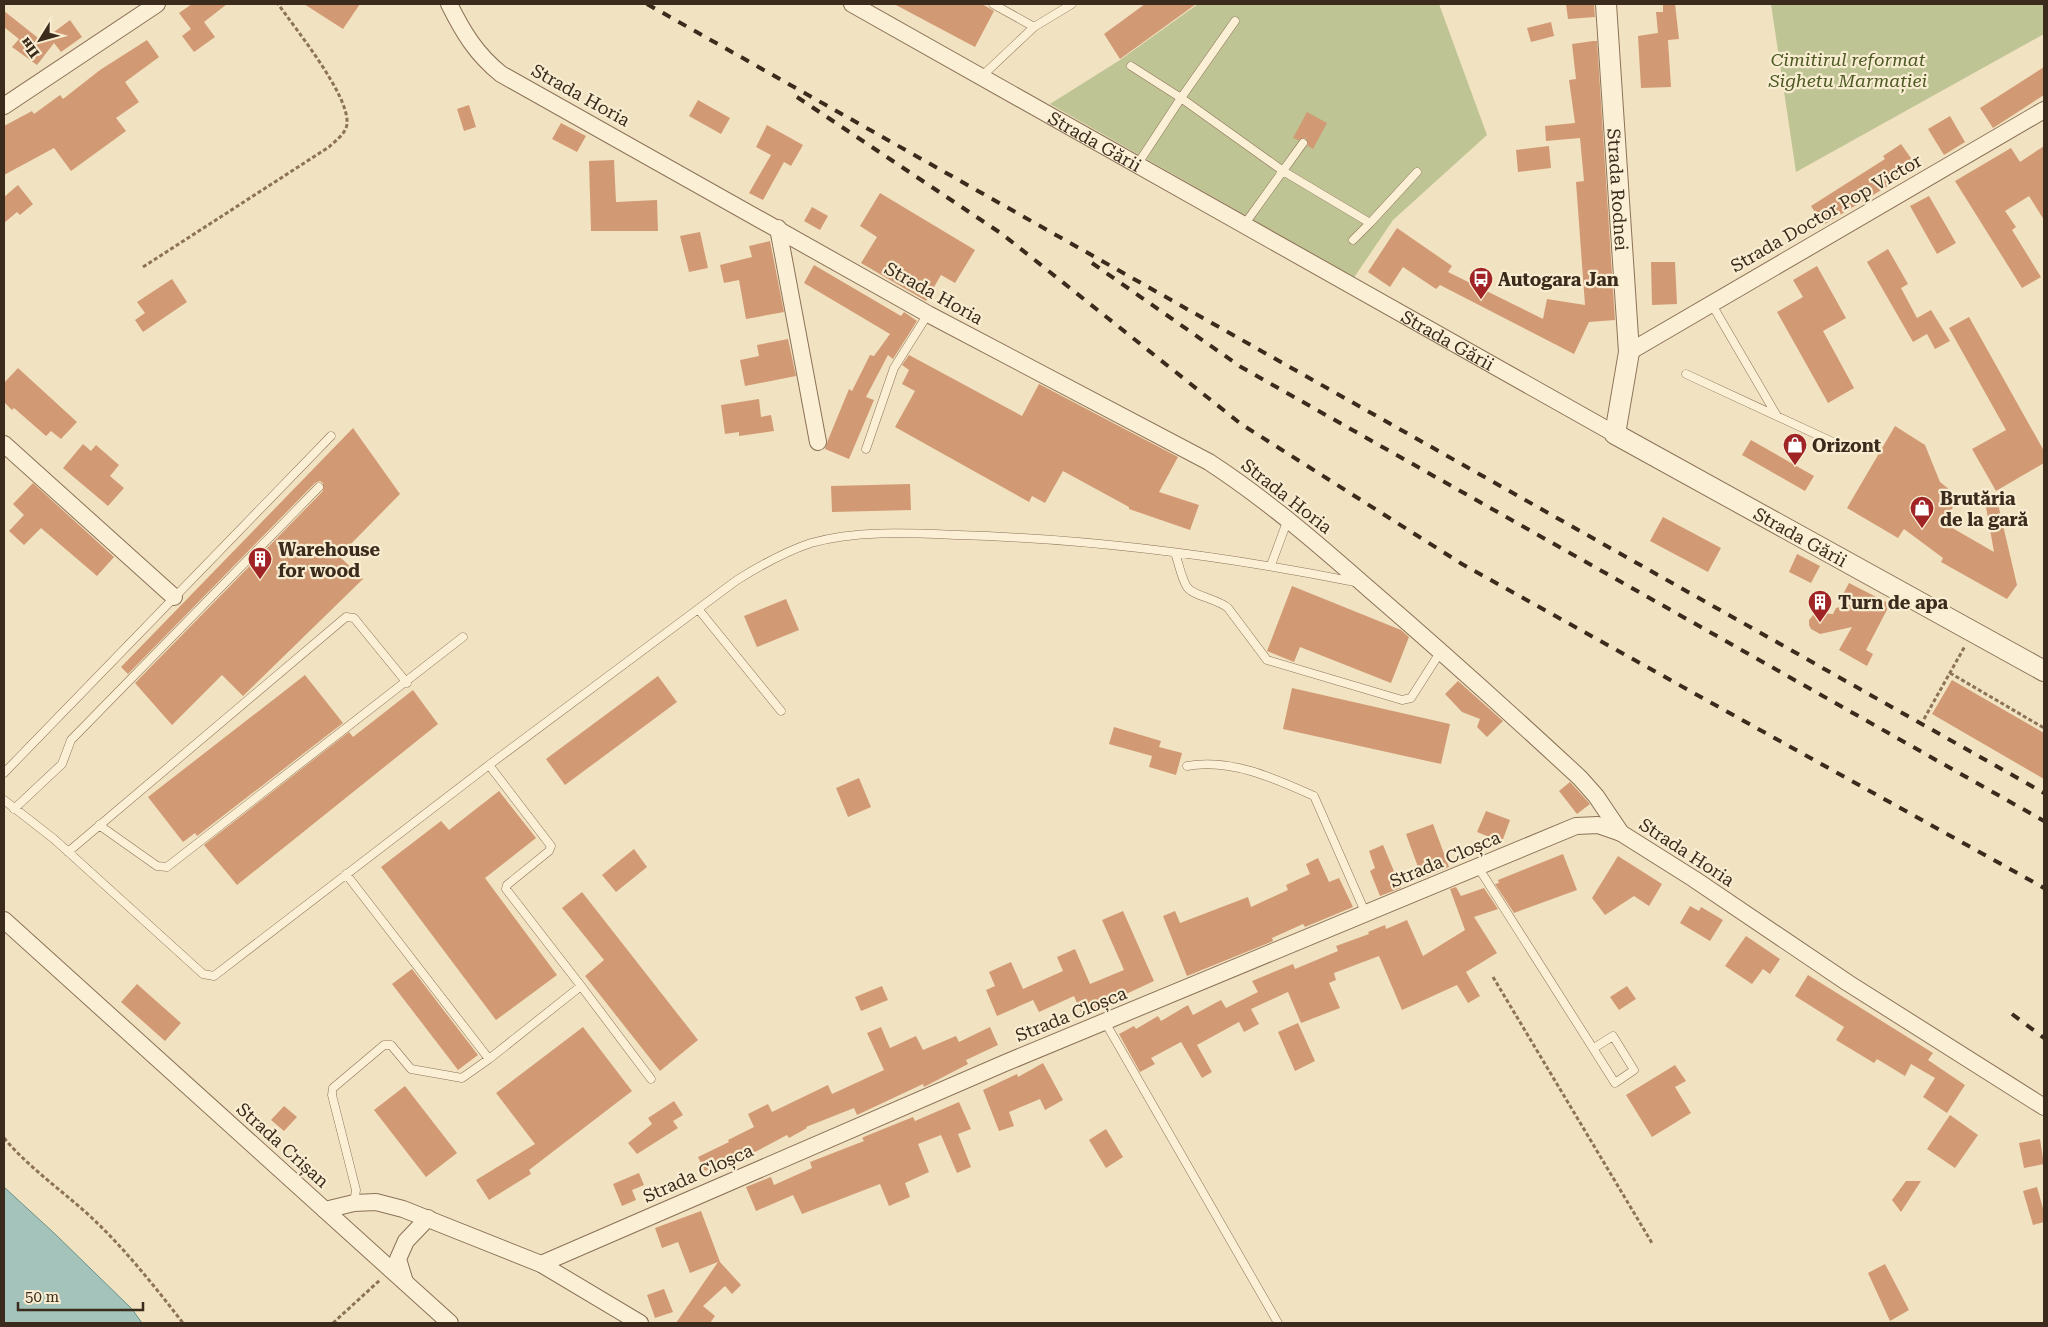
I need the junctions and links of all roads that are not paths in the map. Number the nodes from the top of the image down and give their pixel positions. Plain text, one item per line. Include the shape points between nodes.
1 (449, 4) edge
2 (852, 4) edge
3 (993, 4) edge
4 (1072, 4) edge
5 (1606, 4) edge
6 (147, 6) edge
7 (1235, 21) dead end
8 (1034, 27) junction
9 (1131, 66) dead end
10 (981, 77) junction
11 (1181, 98) junction
12 (4, 106) edge
13 (2044, 110) edge
14 (1303, 143) dead end
15 (1137, 165) junction
16 (1283, 171) junction
17 (1418, 172) dead end
18 (1370, 222) junction
19 (1244, 226) junction
20 (778, 228) junction
21 (1353, 240) dead end
22 (1712, 303) junction
23 (928, 314) junction
24 (1629, 352) junction
25 (1686, 374) dead end
26 (1777, 416) junction
27 (1615, 434) junction
28 (331, 436) dead end
29 (818, 442) dead end
30 (4, 444) edge
31 (1837, 444) dead end
32 (866, 449) dead end
33 (320, 487) dead end
34 (1288, 519) junction
35 (1175, 553) junction
36 (1271, 565) junction
37 (1363, 583) junction
38 (174, 597) junction
39 (699, 610) junction
40 (463, 637) dead end
41 (1441, 651) junction
42 (2044, 671) edge
43 (407, 683) junction
44 (781, 711) dead end
45 (489, 764) junction
46 (1187, 766) dead end
47 (4, 773) edge
48 (4, 800) edge
49 (14, 809) junction
50 (99, 825) junction
51 (1621, 833) junction
52 (68, 852) junction
53 (1478, 867) junction
54 (346, 874) junction
55 (1366, 914) junction
56 (4, 920) edge
57 (580, 986) junction
58 (1105, 1022) junction
59 (1594, 1048) junction
60 (488, 1060) junction
61 (651, 1079) dead end
62 (2044, 1107) edge
63 (354, 1203) junction
64 (325, 1210) junction
65 (428, 1218) junction
66 (541, 1264) junction
67 (406, 1284) junction
68 (450, 1323) edge
69 (640, 1323) edge
70 (1278, 1323) edge

1 - 20 street, Strada Horia via 470,45 501,74
2 - 10 street, Strada Gării
3 - 8 lane
4 - 8 lane
5 - 24 street, Strada Rodnei
6 - 12 street
7 - 11 lane
8 - 10 lane
9 - 11 lane
10 - 15 street, Strada Gării
11 - 15 lane
11 - 16 lane
13 - 22 street, Strada Doctor Pop Victor
14 - 16 lane
15 - 19 street, Strada Gării
16 - 18 lane
16 - 19 lane
17 - 18 lane
18 - 21 lane
19 - 27 street, Strada Gării
20 - 23 street, Strada Horia
20 - 29 street
22 - 24 street, Strada Doctor Pop Victor
22 - 26 lane
23 - 32 lane via 894,368
23 - 34 street, Strada Horia via 1209,462
24 - 27 street, Strada Rodnei
25 - 26 lane
26 - 31 lane
27 - 42 street, Strada Gării
28 - 38 lane
30 - 38 street
33 - 49 lane via 71,740 62,764
34 - 36 lane
34 - 37 street, Strada Horia
35 - 36 lane
35 - 39 lane via 1023,536 870,534 813,543 775,556
35 - 41 lane via 1187,587 1228,608 1267,660 1402,700 1411,698
36 - 37 lane
37 - 41 street, Strada Horia
38 - 47 lane
39 - 44 lane
39 - 45 lane
40 - 43 lane
41 - 51 street, Strada Horia via 1580,778
43 - 50 lane via 167,867 157,866
43 - 50 lane via 354,618 346,617
45 - 54 lane
45 - 57 lane via 551,846 550,851 506,889
46 - 55 lane via 1224,764 1288,784 1314,796
48 - 49 lane
49 - 52 lane
50 - 52 lane
51 - 53 street, Strada Cloșca via 1598,825 1576,826
51 - 62 street, Strada Horia
52 - 54 lane via 203,974 214,976
53 - 55 street, Strada Cloșca
53 - 59 lane
54 - 60 lane
55 - 58 street, Strada Cloșca
56 - 64 street, Strada Crișan
57 - 60 lane
57 - 61 lane
58 - 66 street, Strada Cloșca
58 - 70 lane
59 - 59 lane via 1615,1083 1634,1070 1613,1036
60 - 63 lane via 462,1078 411,1069 391,1045 384,1045 333,1088 332,1095 356,1190
63 - 64 street, Strada Crișan
63 - 65 street, Strada Crișan via 376,1202
64 - 67 street
65 - 66 street, Strada Crișan
65 - 67 street via 414,1230 398,1259
66 - 69 street, Strada Crișan
67 - 68 street

